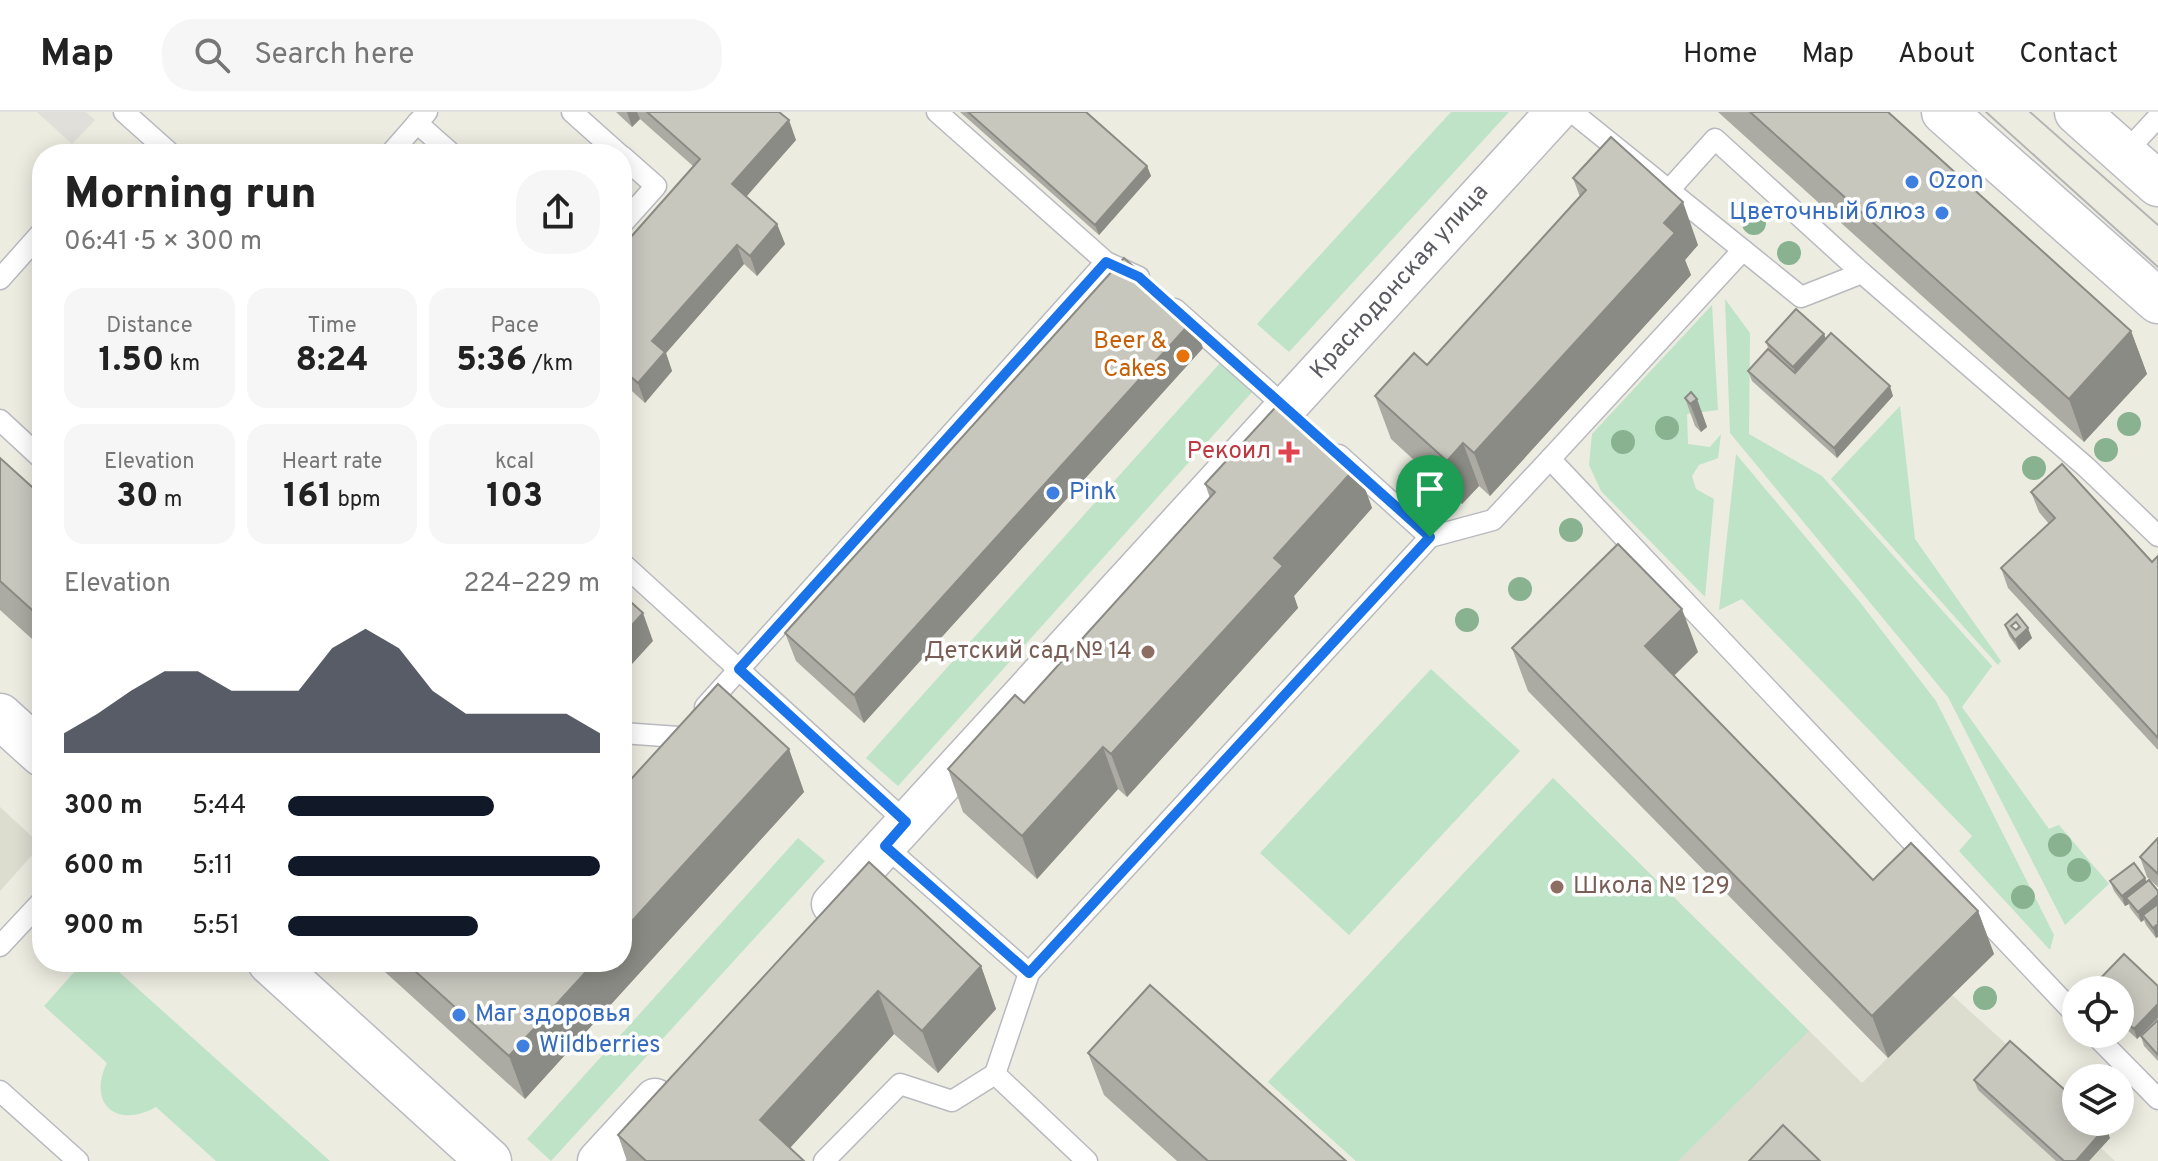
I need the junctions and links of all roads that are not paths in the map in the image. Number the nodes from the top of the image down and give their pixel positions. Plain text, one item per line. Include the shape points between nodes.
1 (124, 112) edge
2 (572, 112) edge
3 (937, 112) edge
4 (1556, 112) edge
5 (1572, 112) edge
6 (1944, 112) edge
7 (2077, 112) edge
8 (2158, 117) edge
9 (422, 118) edge
10 (160, 144) edge
11 (399, 144) edge
12 (444, 144) edge
13 (608, 144) edge
14 (2124, 154) junction
15 (632, 165) edge
16 (2158, 184) edge
17 (1669, 190) junction
18 (632, 213) edge
19 (32, 243) edge
20 (1743, 250) junction
21 (1106, 262) junction
22 (1862, 273) junction
23 (0, 279) edge
24 (2158, 301) edge
25 (1295, 416) junction
26 (0, 420) edge
27 (1325, 443) edge
28 (32, 450) edge
29 (1550, 459) junction
30 (2158, 536) edge
31 (1430, 537) junction
32 (632, 572) edge
33 (739, 669) junction
34 (0, 716) edge
35 (632, 734) edge
36 (678, 737) junction
37 (32, 745) edge
38 (660, 758) edge
39 (896, 834) junction
40 (32, 912) edge
41 (811, 927) edge
42 (0, 946) edge
43 (281, 972) edge
44 (1029, 973) junction
45 (2062, 1000) edge
46 (2108, 1048) edge
47 (683, 1068) edge
48 (995, 1074) junction
49 (0, 1091) edge
50 (2158, 1099) edge
51 (1061, 1137) junction
52 (78, 1161) edge
53 (489, 1161) edge
54 (598, 1161) edge
55 (824, 1161) edge
56 (1056, 1161) edge
57 (1087, 1161) edge

1 - 10 lane
2 - 13 lane
3 - 21 lane
4 - 25 street, Краснодонская улица
5 - 17 lane
6 - 24 main road
7 - 14 main road
8 - 14 lane
9 - 11 lane
9 - 12 lane
14 - 16 main road
15 - 18 lane via 656,186
17 - 20 lane
17 - 22 lane via 1715,139
19 - 23 lane
20 - 22 lane via 1801,297
20 - 29 lane
21 - 25 lane via 1139,277
21 - 33 lane
22 - 30 lane
25 - 39 street, Краснодонская улица
26 - 28 lane
27 - 31 lane
29 - 31 lane via 1493,520
29 - 45 lane
31 - 44 lane
32 - 33 lane
33 - 36 lane
33 - 39 lane
34 - 37 main road
35 - 36 lane
36 - 38 lane
39 - 41 street, Краснодонская улица
39 - 44 lane
40 - 42 lane
43 - 53 main road
44 - 48 lane
46 - 50 lane
47 - 54 street
48 - 51 lane
48 - 55 lane via 952,1101 900,1084
49 - 52 lane
51 - 56 lane
51 - 57 lane

